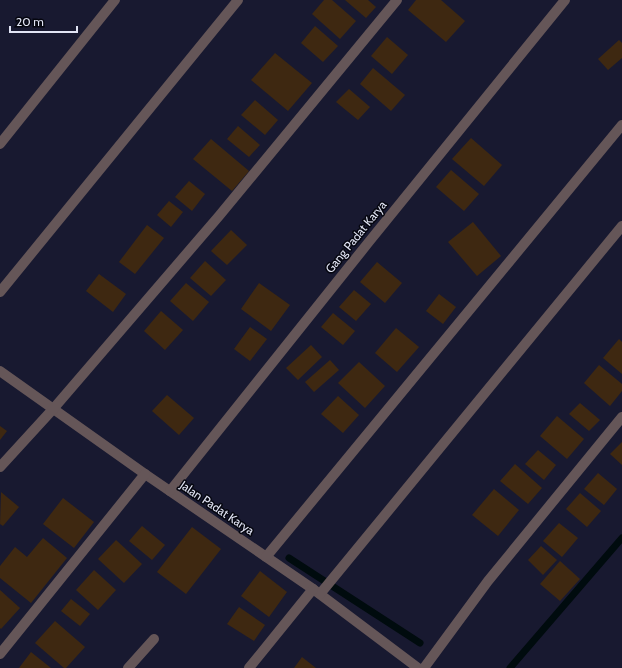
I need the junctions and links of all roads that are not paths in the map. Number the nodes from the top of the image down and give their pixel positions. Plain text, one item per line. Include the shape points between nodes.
1 (115, 0) edge
2 (238, 0) edge
3 (397, 0) edge
4 (564, 0) edge
5 (622, 126) edge
6 (0, 144) edge
7 (622, 226) edge
8 (0, 292) edge
9 (0, 371) edge
10 (54, 408) junction
11 (622, 417) edge
12 (0, 467) edge
13 (145, 474) junction
14 (170, 491) junction
15 (266, 557) junction
16 (316, 592) junction
17 (154, 638) dead end
18 (0, 654) edge
19 (128, 668) edge
20 (249, 668) edge
21 (418, 668) edge
22 (424, 668) edge

1 - 6 street
2 - 8 street
3 - 10 street via 219,216
4 - 14 street, Gang Padat Karya
5 - 15 street
7 - 16 street
9 - 10 street, Jalan Padat Karya
10 - 12 street
10 - 13 street, Jalan Padat Karya
11 - 22 street via 488,581
13 - 14 street, Jalan Padat Karya
13 - 18 street
14 - 15 street, Jalan Padat Karya
15 - 16 street, Jalan Padat Karya
16 - 20 street
16 - 21 street, Jalan Padat Karya
17 - 19 street

